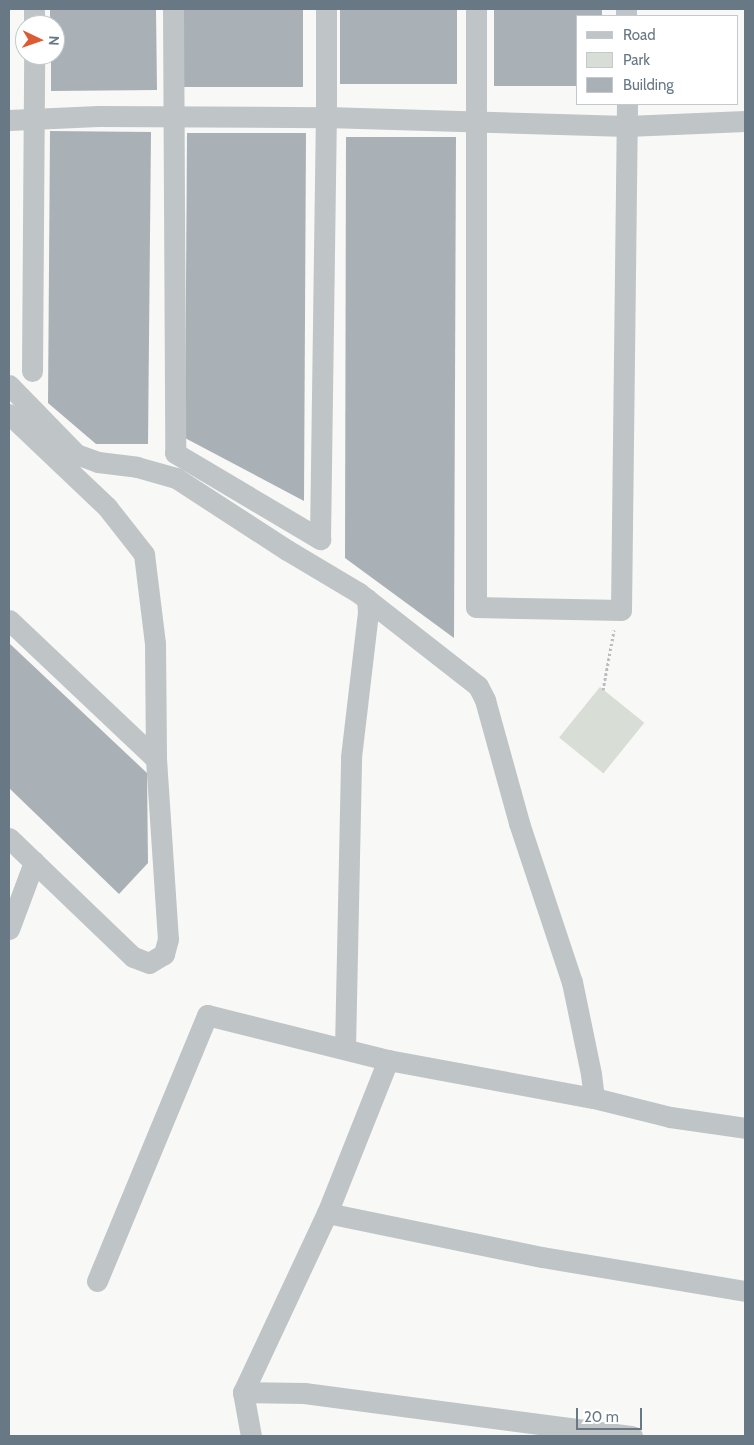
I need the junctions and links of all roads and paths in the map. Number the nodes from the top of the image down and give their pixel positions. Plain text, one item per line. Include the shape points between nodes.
1 (173, 9) edge
2 (326, 9) edge
3 (476, 9) edge
4 (34, 65) edge
5 (627, 105) edge
6 (172, 116) junction
7 (326, 117) junction
8 (34, 118) junction
9 (9, 120) edge
10 (745, 121) edge
11 (476, 122) junction
12 (627, 126) junction
13 (32, 371) dead end
14 (9, 385) edge
15 (9, 414) edge
16 (367, 599) junction
17 (616, 610) junction
18 (9, 620) edge
19 (603, 690) dead end
20 (156, 759) junction
21 (9, 838) edge
22 (34, 862) junction
23 (9, 929) edge
24 (345, 1049) junction
25 (388, 1060) junction
26 (594, 1098) junction
27 (745, 1128) edge
28 (327, 1213) junction
29 (97, 1281) dead end
30 (745, 1291) edge
31 (243, 1392) junction
32 (250, 1436) edge
33 (632, 1436) edge

1 - 6 street
2 - 7 street
3 - 11 street
4 - 8 street
5 - 12 street
6 - 7 street
6 - 7 street via 175,454 320,539
6 - 8 street
7 - 11 street
8 - 9 street
8 - 13 street
10 - 12 street
11 - 12 street
11 - 17 street via 476,607
12 - 17 street via 621,610
14 - 16 street via 76,454 98,462 138,467 176,478
15 - 20 street via 107,507 144,554 155,643
16 - 24 street via 351,757
16 - 26 street via 478,686 485,700 519,823 572,982
17 - 19 path
18 - 20 street
20 - 22 street via 168,939 164,954 149,963 133,957
21 - 22 street
22 - 23 street
24 - 25 street
24 - 29 street via 207,1015
25 - 26 street
25 - 28 street
26 - 27 street via 670,1117
28 - 30 street via 542,1257
28 - 31 street
31 - 32 street
31 - 33 street via 304,1393

